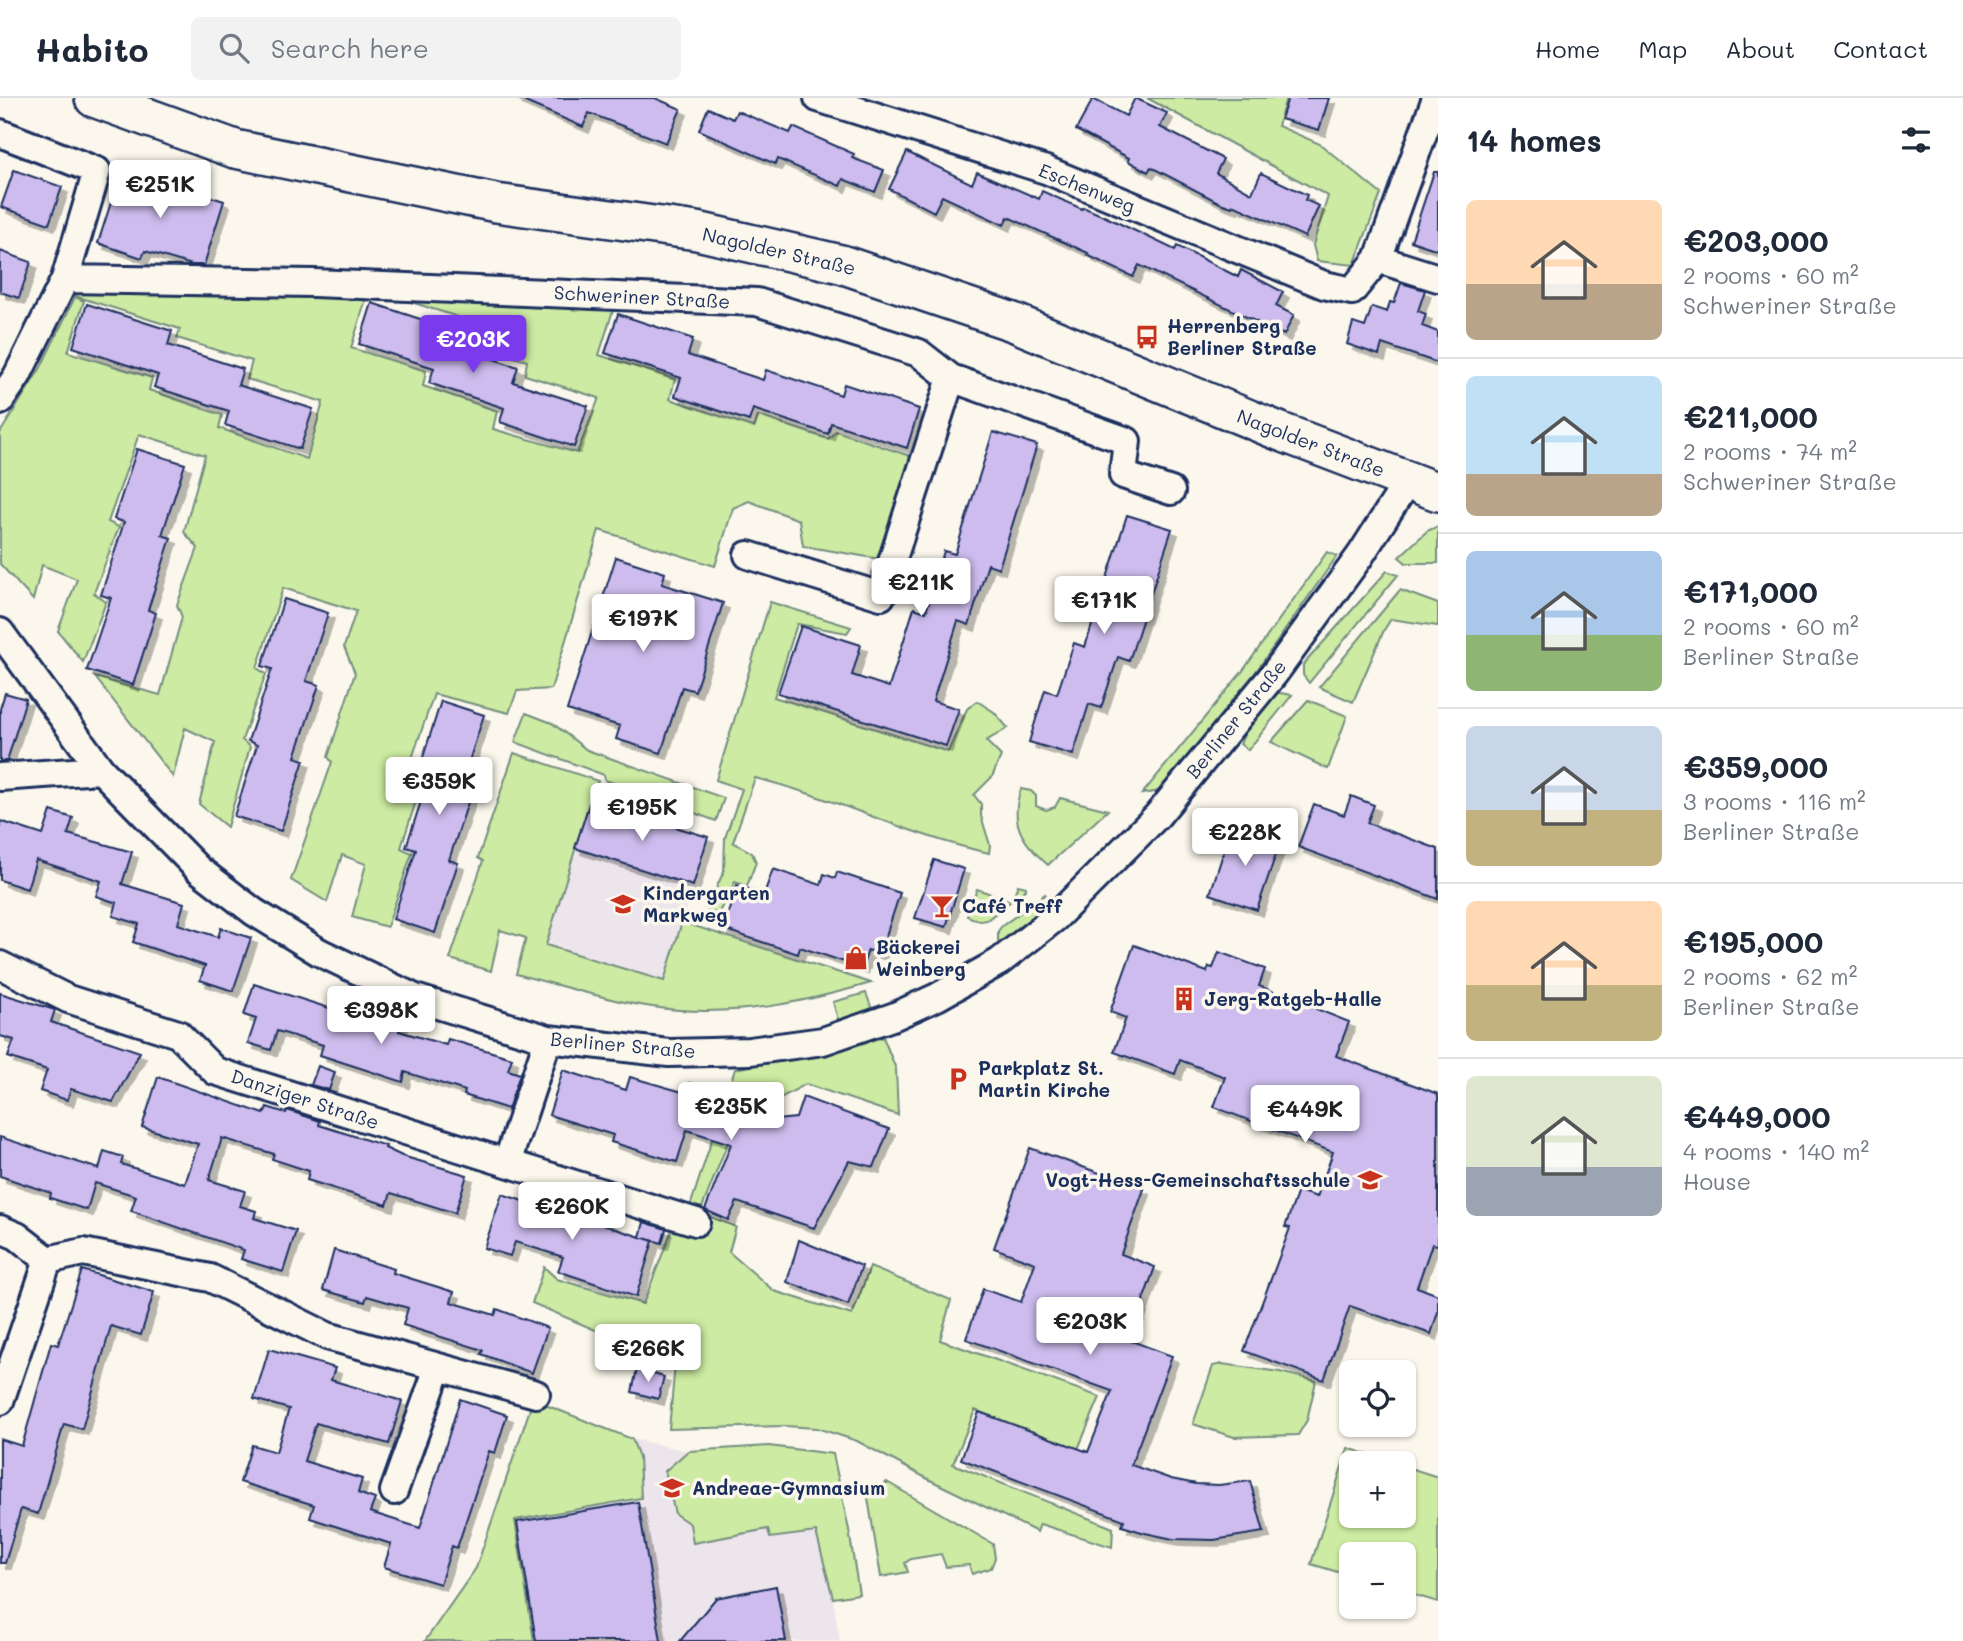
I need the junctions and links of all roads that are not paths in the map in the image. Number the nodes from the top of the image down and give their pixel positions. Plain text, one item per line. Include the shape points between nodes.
1 (94, 98) edge
2 (818, 98) edge
3 (1436, 98) edge
4 (0, 133) edge
5 (1378, 259) junction
6 (1438, 278) edge
7 (65, 279) junction
8 (951, 378) junction
9 (0, 401) edge
10 (1423, 486) edge
11 (1171, 491) dead end
12 (748, 555) dead end
13 (0, 632) edge
14 (101, 770) junction
15 (0, 777) edge
16 (0, 965) edge
17 (548, 1040) junction
18 (507, 1163) junction
19 (696, 1222) dead end
20 (0, 1229) edge
21 (48, 1260) junction
22 (438, 1368) junction
23 (536, 1394) dead end
24 (0, 1401) edge
25 (394, 1491) dead end

1 - 10 main road, Nagolder Straße via 235,149 496,202 697,231 841,264 1013,322
2 - 5 street, Eschenweg via 1046,170 1324,285 1352,291
3 - 5 street
4 - 7 street via 97,171
5 - 6 street
7 - 8 street, Schweriner Straße via 314,283 757,302 919,353
7 - 9 street
8 - 11 street, Schweriner Straße via 1127,441 1123,475
8 - 12 street via 881,596
10 - 17 street, Berliner Straße via 1360,556 1274,674 1157,817 1055,918 999,962 895,1016 822,1041 750,1051 669,1053
13 - 14 street, Berliner Straße
14 - 15 street
14 - 17 street, Berliner Straße via 198,869 254,912 318,952 415,998
16 - 18 street, Danziger Straße via 68,999 178,1034 215,1071
17 - 18 street
18 - 19 street, Danziger Straße
20 - 21 street
21 - 22 street via 83,1252 210,1278 327,1336
21 - 24 street
22 - 23 street
22 - 25 street

